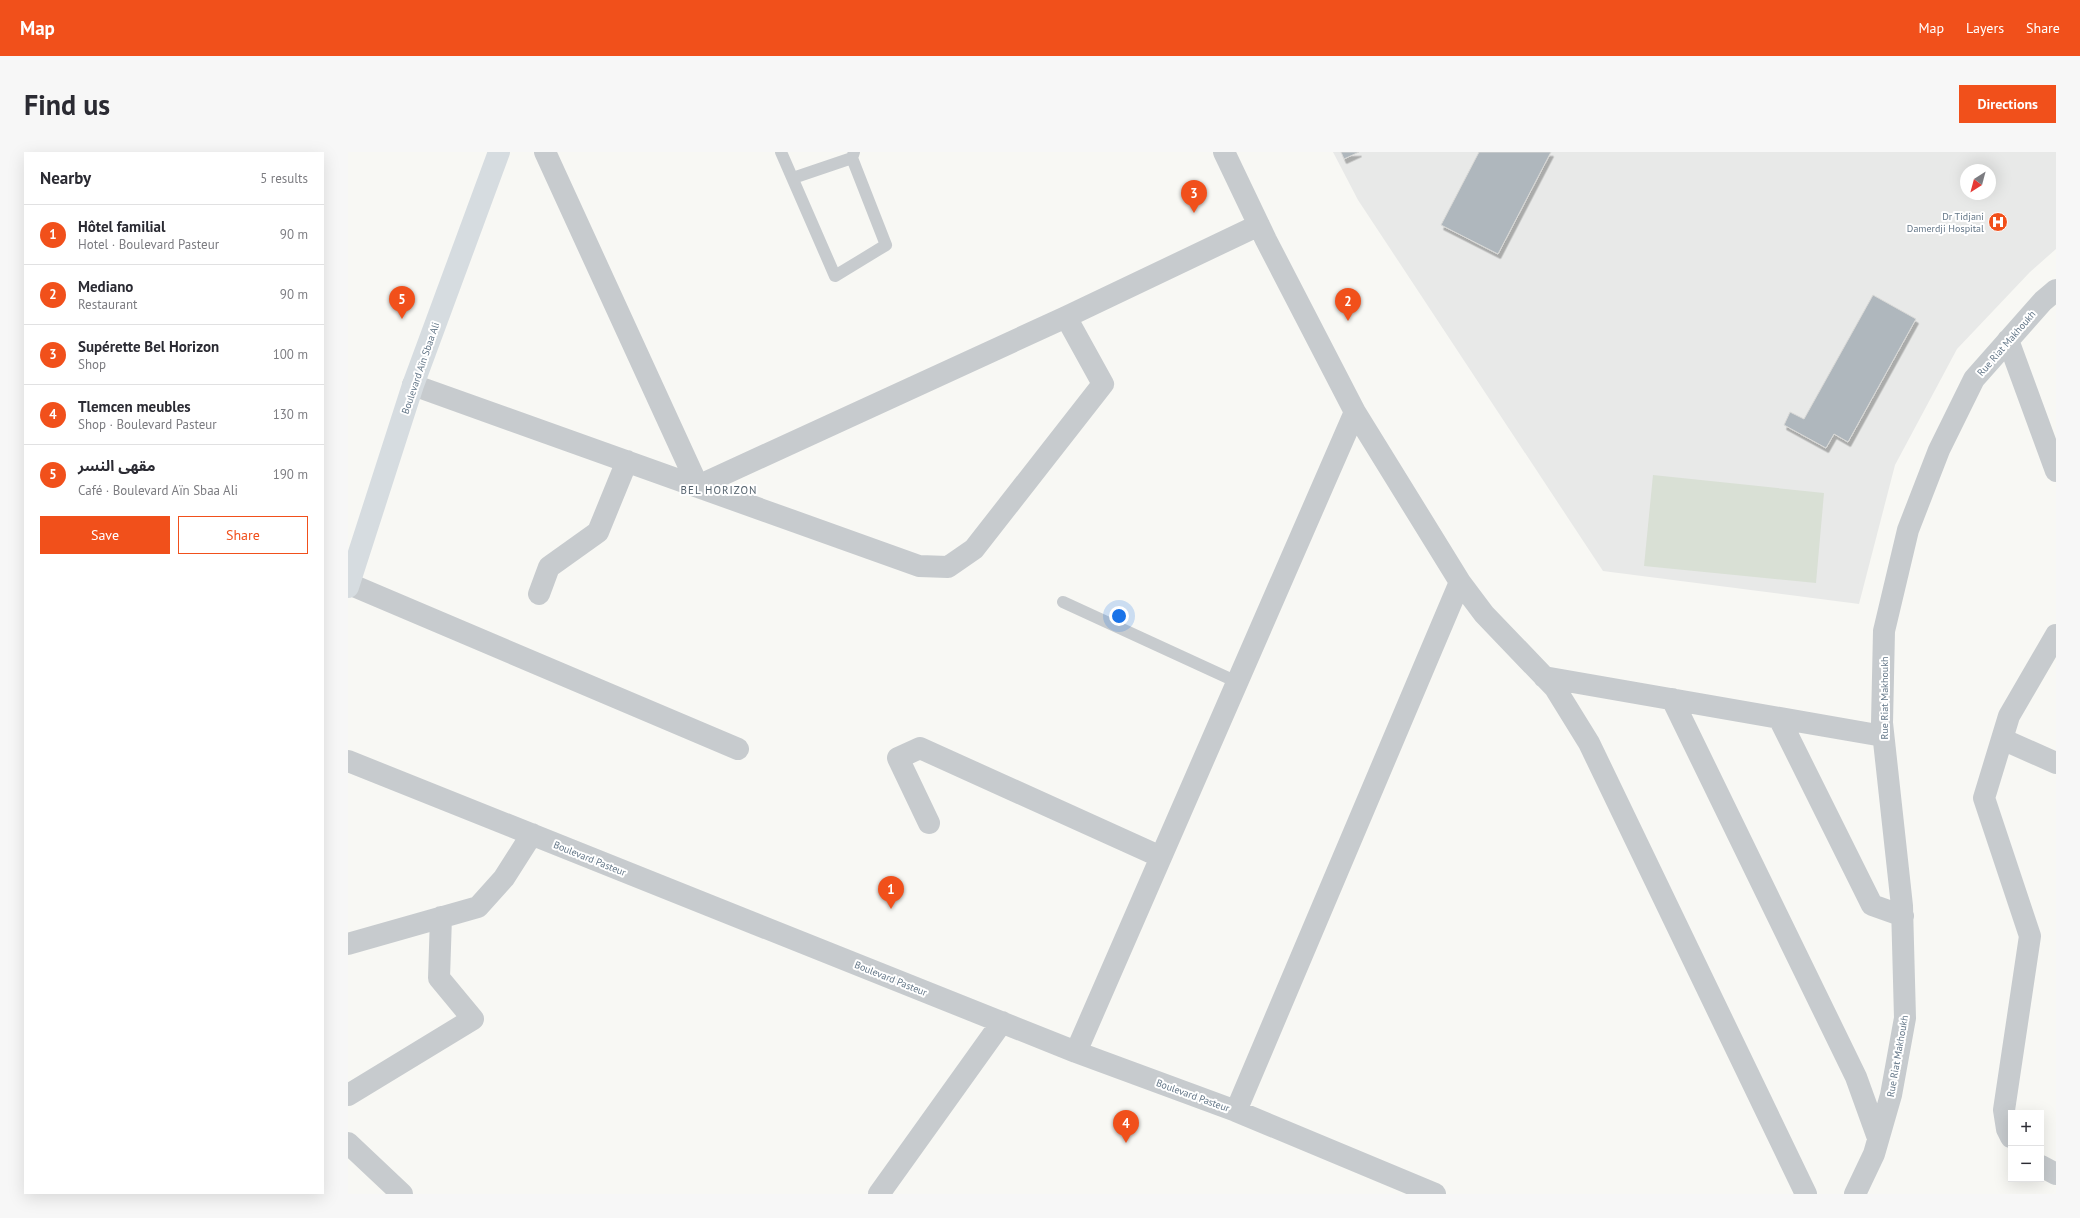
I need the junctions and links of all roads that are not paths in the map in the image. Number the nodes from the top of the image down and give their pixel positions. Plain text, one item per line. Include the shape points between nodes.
1 (499, 152) edge
2 (545, 152) edge
3 (781, 152) edge
4 (1224, 152) edge
5 (853, 155) edge
6 (793, 178) junction
7 (1259, 225) junction
8 (2056, 290) edge
9 (1066, 317) junction
10 (2008, 340) junction
11 (413, 385) junction
12 (1355, 412) junction
13 (627, 461) junction
14 (2056, 471) edge
15 (698, 486) junction
16 (1460, 582) junction
17 (349, 586) edge
18 (539, 594) dead end
19 (1063, 602) dead end
20 (2056, 635) edge
21 (1544, 677) junction
22 (1237, 682) junction
23 (1672, 699) junction
24 (1779, 718) junction
25 (1883, 736) junction
26 (2002, 739) junction
27 (738, 749) dead end
28 (348, 761) edge
29 (2056, 763) edge
30 (929, 822) dead end
31 (532, 834) junction
32 (1161, 857) junction
33 (1903, 916) junction
34 (441, 917) junction
35 (348, 944) edge
36 (1002, 1022) junction
37 (1076, 1052) junction
38 (348, 1095) edge
39 (1236, 1111) junction
40 (2008, 1131) edge
41 (1878, 1138) junction
42 (348, 1143) edge
43 (2044, 1168) edge
44 (2056, 1174) edge
45 (402, 1194) edge
46 (879, 1194) edge
47 (1435, 1194) edge
48 (1806, 1194) edge
49 (1855, 1194) edge

1 - 11 main road, Boulevard Aïn Sbaa Ali
2 - 15 street
3 - 6 lane
4 - 7 street
5 - 6 lane
5 - 6 lane via 886,245 835,276
7 - 9 street
7 - 12 street
8 - 10 street, Rue Riat Makhoukh via 2043,300
9 - 15 street
9 - 15 street via 1103,384 974,549 948,567 920,566
10 - 14 street
10 - 25 street, Rue Riat Makhoukh via 1974,379 1939,450 1908,530 1884,631
11 - 13 street
11 - 17 main road, Boulevard Aïn Sbaa Ali
12 - 16 street
12 - 22 street
13 - 15 street
13 - 18 street via 598,532 549,566
16 - 21 street via 1484,614
16 - 39 street
17 - 27 street
19 - 22 lane
20 - 26 street via 2009,716
21 - 23 street
21 - 48 street via 1555,688 1589,743
22 - 32 street
23 - 24 street
23 - 41 street via 1856,1077
24 - 25 street
24 - 33 street via 1872,905
25 - 33 street, Rue Riat Makhoukh
26 - 29 street
26 - 40 street via 1984,798 2030,936 2004,1110
28 - 31 street, Boulevard Pasteur
30 - 32 street via 898,758 920,748
31 - 34 street via 504,878 478,907
31 - 36 street, Boulevard Pasteur
32 - 37 street
33 - 41 street, Rue Riat Makhoukh via 1905,1018 1892,1095
34 - 35 street
34 - 38 street via 439,978 473,1019
36 - 37 street, Boulevard Pasteur
36 - 46 street
37 - 39 street, Boulevard Pasteur
39 - 47 street, Boulevard Pasteur
41 - 49 street, Rue Riat Makhoukh via 1874,1154
42 - 45 street
43 - 44 street

